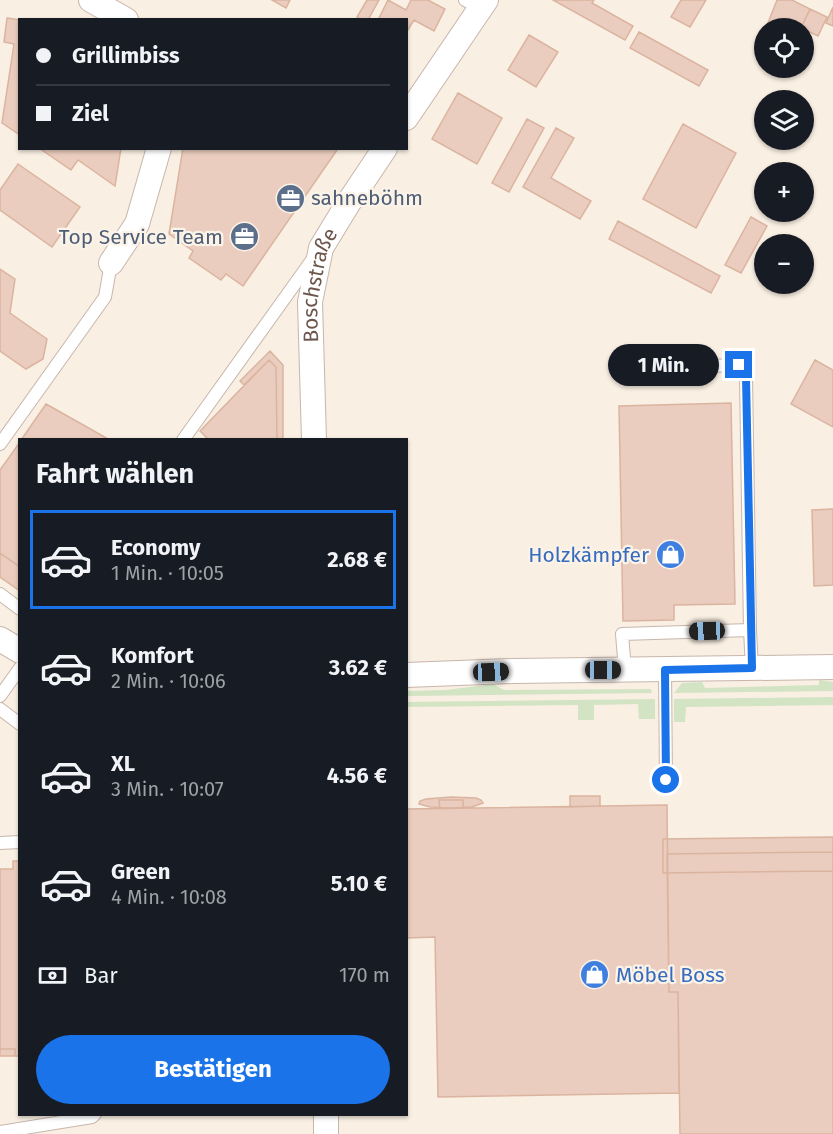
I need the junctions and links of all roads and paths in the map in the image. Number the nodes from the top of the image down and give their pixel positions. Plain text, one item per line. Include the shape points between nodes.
1 (91, 0) edge
2 (477, 3) edge
3 (122, 18) edge
4 (408, 114) edge
5 (158, 150) edge
6 (384, 150) edge
7 (321, 248) junction
8 (111, 263) joint
9 (637, 368) dead end
10 (184, 438) edge
11 (314, 438) edge
12 (0, 444) edge
13 (0, 594) edge
14 (18, 608) edge
15 (750, 630) junction
16 (0, 639) edge
17 (18, 650) edge
18 (833, 667) edge
19 (752, 668) junction
20 (625, 670) junction
21 (665, 670) junction
22 (18, 671) edge
23 (408, 675) edge
24 (0, 696) edge
25 (0, 710) edge
26 (18, 723) edge
27 (666, 780) dead end
28 (18, 842) edge
29 (0, 843) edge
30 (93, 1116) edge
31 (326, 1116) edge
32 (0, 1132) edge
33 (326, 1134) edge

1 - 3 street
2 - 4 street
5 - 8 street via 137,224
6 - 7 street, Boschstraße
7 - 10 lane
7 - 11 street, Boschstraße via 310,302
8 - 12 lane via 105,297
9 - 15 lane via 739,365 746,377
13 - 14 lane
15 - 19 lane
15 - 20 lane via 622,634
16 - 17 street
18 - 19 street
19 - 21 street
20 - 21 street
20 - 23 street
21 - 27 lane
22 - 24 lane
25 - 26 lane
28 - 29 lane
30 - 32 lane
31 - 33 street

